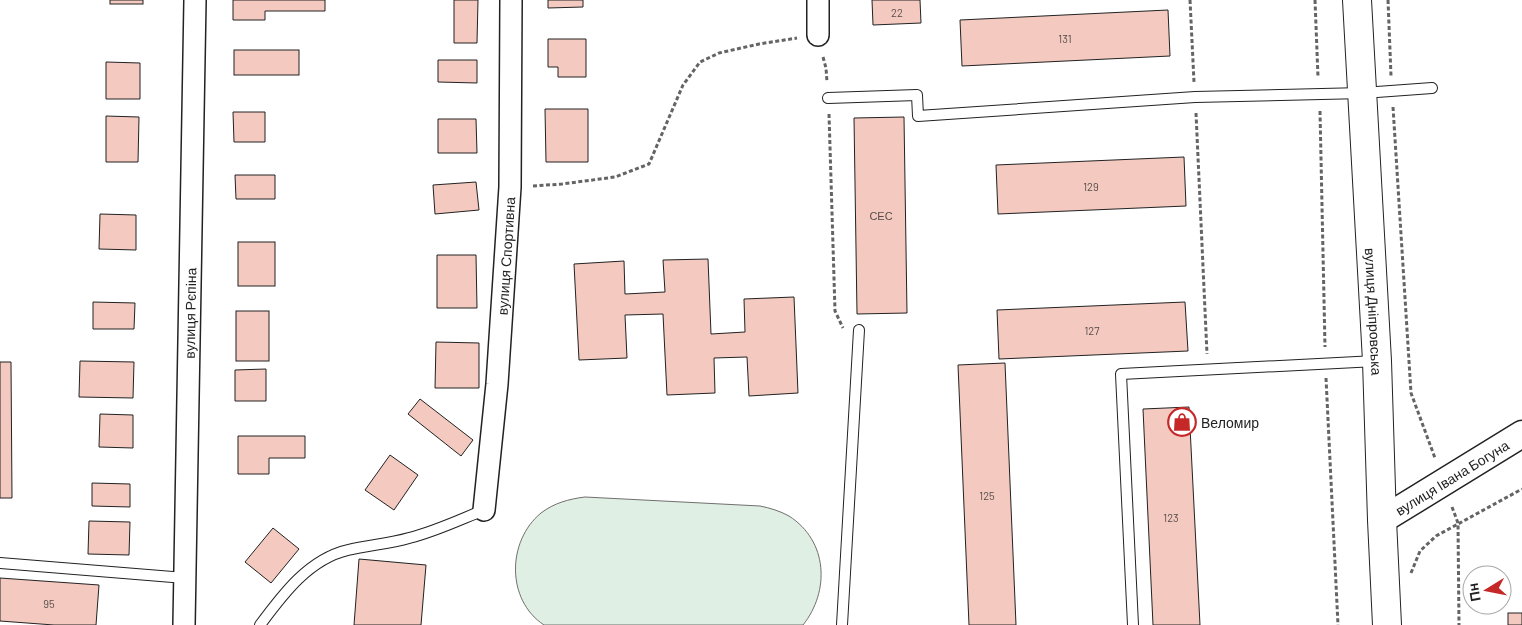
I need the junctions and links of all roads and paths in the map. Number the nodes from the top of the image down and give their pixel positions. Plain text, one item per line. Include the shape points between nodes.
1 (195, 0) edge
2 (511, 0) edge
3 (818, 0) edge
4 (1190, 0) edge
5 (1314, 0) edge
6 (1357, 0) edge
7 (1388, 0) edge
8 (818, 35) junction
9 (1432, 88) dead end
10 (1392, 90) junction
11 (1363, 93) junction
12 (1319, 94) junction
13 (1195, 97) junction
14 (828, 98) junction
15 (510, 187) junction
16 (859, 330) dead end
17 (1377, 361) junction
18 (857, 362) junction
19 (1325, 364) junction
20 (1208, 370) junction
21 (1522, 434) edge
22 (1444, 482) junction
23 (1522, 489) edge
24 (484, 510) joint
25 (1382, 520) junction
26 (1458, 523) junction
27 (0, 563) edge
28 (1411, 574) dead end
29 (185, 578) junction
30 (184, 625) edge
31 (260, 625) edge
32 (842, 625) edge
33 (1133, 625) edge
34 (1338, 625) edge
35 (1387, 625) edge
36 (1459, 625) edge

1 - 29 street, вулиця Рєпіна
2 - 15 street, вулиця Спортивна
3 - 8 street
4 - 13 path
5 - 12 path
6 - 11 highway, вулиця Дніпровська
7 - 10 path
8 - 14 path via 826,68
8 - 15 path via 719,53 700,62 683,85 649,164 615,177
9 - 10 lane
10 - 11 lane
10 - 22 path via 1411,393
11 - 12 lane
11 - 17 highway, вулиця Дніпровська
12 - 13 lane
12 - 19 path
13 - 14 lane via 918,116 917,95
13 - 20 path
14 - 18 path via 835,311
15 - 24 street, вулиця Спортивна via 497,384
16 - 18 lane
17 - 19 lane
17 - 25 highway, вулиця Дніпровська
18 - 32 lane
19 - 20 lane
19 - 34 path
20 - 33 lane via 1121,374
21 - 22 street, вулиця Івана Богуна
22 - 25 street, вулиця Івана Богуна
22 - 26 path
23 - 26 path
24 - 31 lane via 409,538 346,550 325,559 282,595
25 - 35 highway, вулиця Дніпровська
26 - 28 path via 1436,536 1420,551
26 - 36 path
27 - 29 lane
29 - 30 street, вулиця Рєпіна

